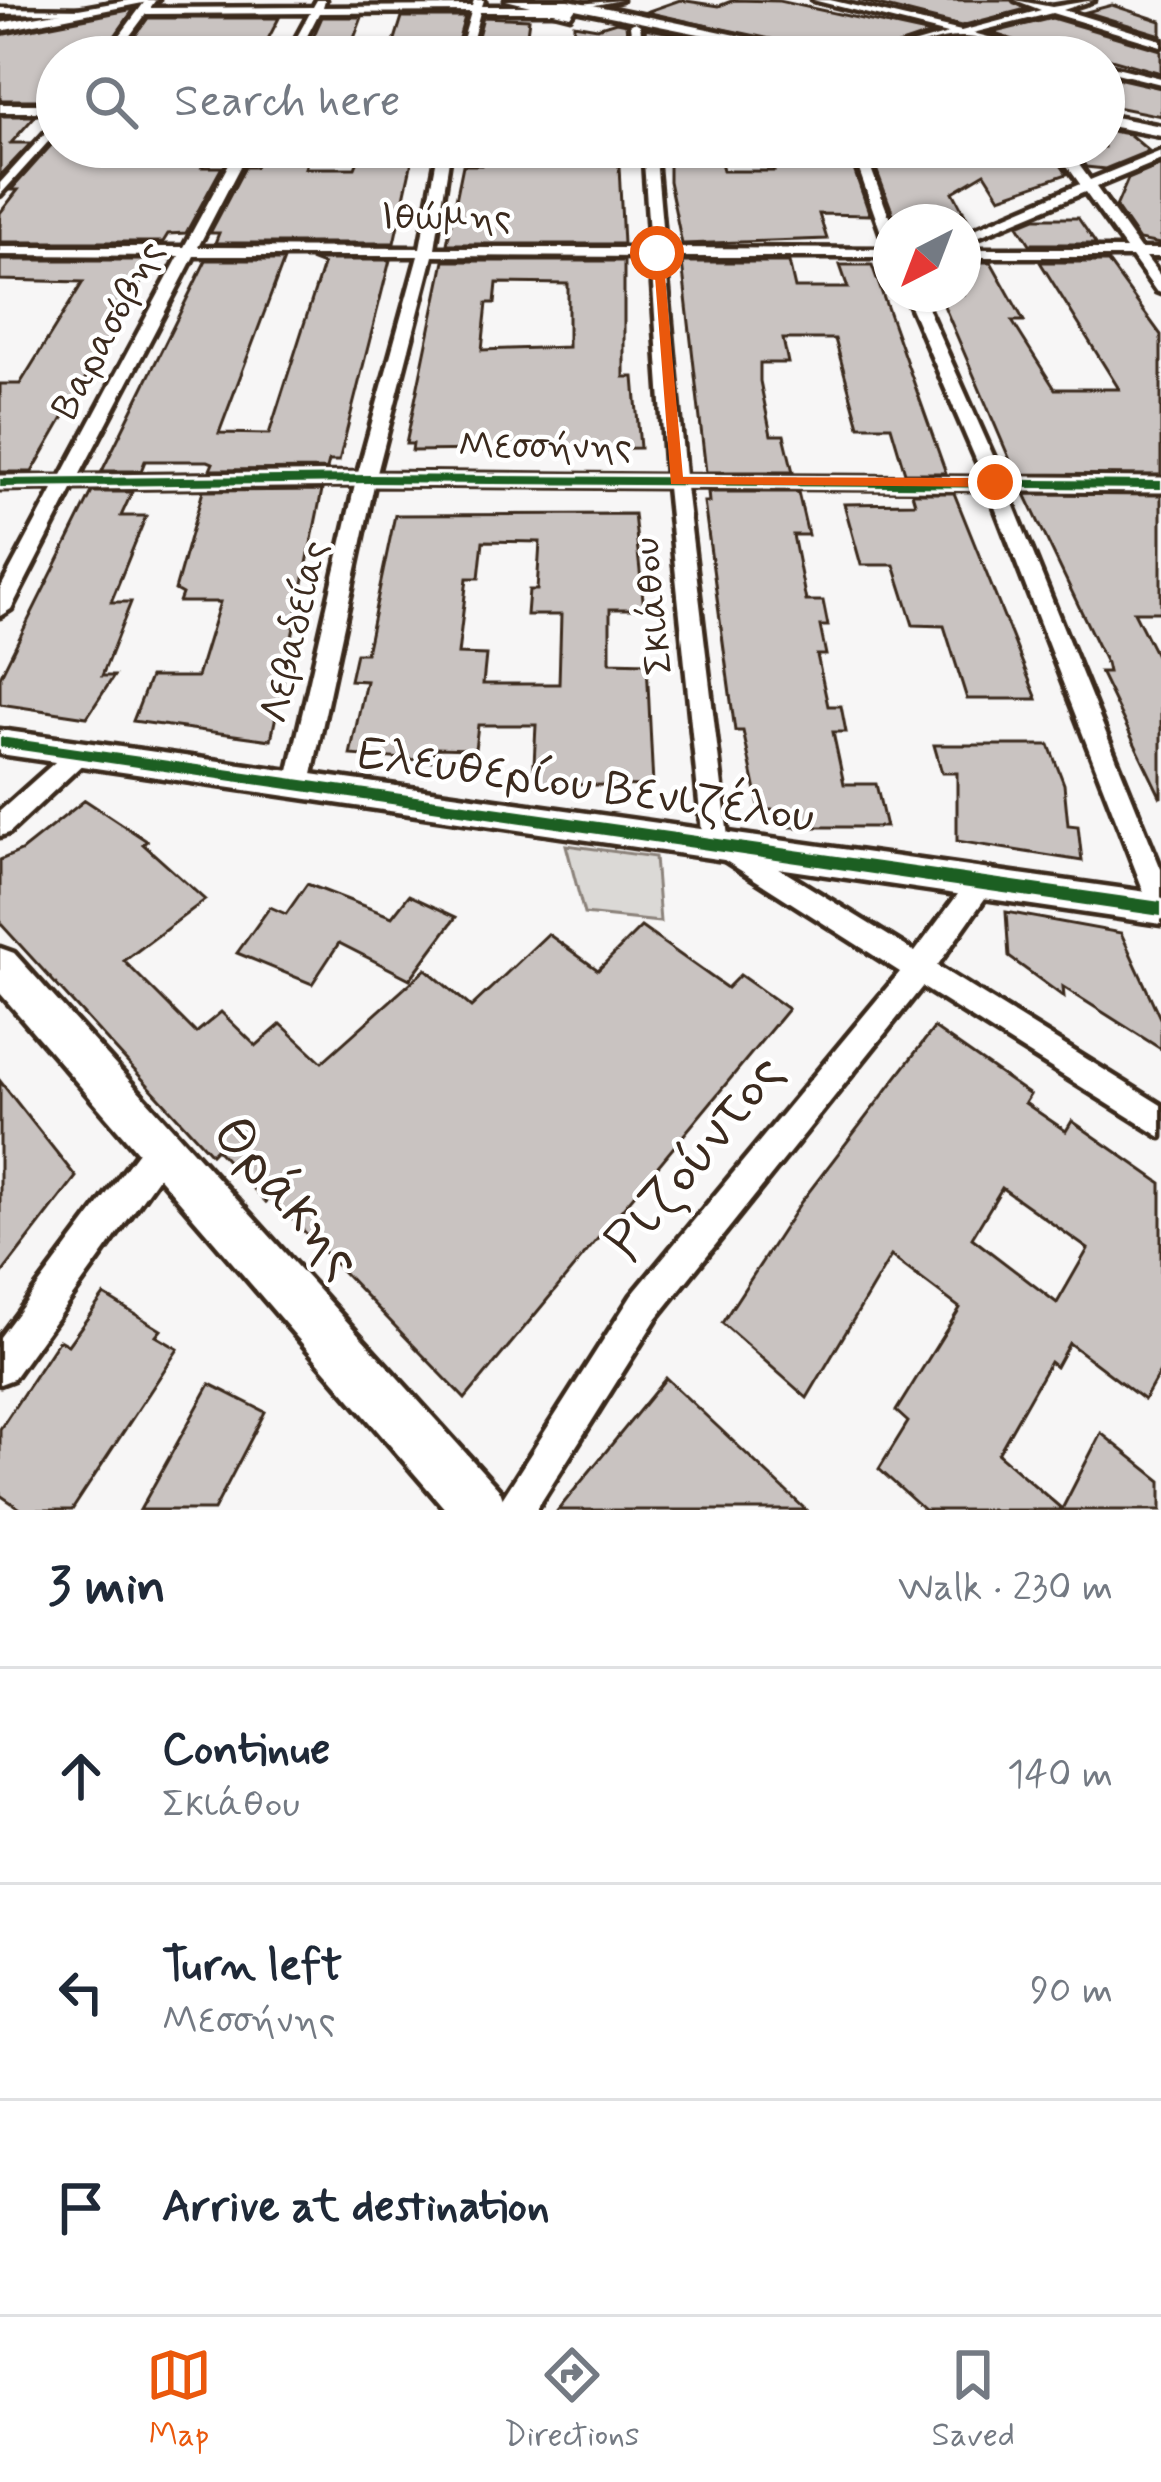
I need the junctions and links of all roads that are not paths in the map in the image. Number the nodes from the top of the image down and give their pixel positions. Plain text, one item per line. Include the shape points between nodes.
1 (13, 0) edge
2 (513, 0) edge
3 (616, 0) edge
4 (818, 0) edge
5 (1020, 0) edge
6 (1089, 0) edge
7 (148, 4) edge
8 (319, 5) edge
9 (477, 5) edge
10 (554, 5) edge
11 (584, 7) junction
12 (1052, 10) junction
13 (0, 11) edge
14 (87, 11) junction
15 (635, 25) junction
16 (0, 27) edge
17 (962, 34) junction
18 (125, 36) edge
19 (302, 36) edge
20 (469, 36) edge
21 (636, 36) edge
22 (690, 36) edge
23 (730, 36) edge
24 (954, 36) edge
25 (971, 36) edge
26 (1161, 43) edge
27 (1125, 72) edge
28 (1161, 81) edge
29 (36, 107) edge
30 (0, 108) edge
31 (1125, 114) edge
32 (1161, 122) edge
33 (1125, 124) edge
34 (1161, 131) edge
35 (36, 149) edge
36 (1161, 155) edge
37 (233, 168) edge
38 (441, 168) edge
39 (651, 168) edge
40 (865, 168) edge
41 (1075, 168) edge
42 (1090, 189) junction
43 (0, 191) edge
44 (878, 204) edge
45 (981, 231) edge
46 (189, 250) junction
47 (0, 251) edge
48 (427, 251) junction
49 (657, 253) junction
50 (873, 253) edge
51 (981, 253) edge
52 (1137, 253) junction
53 (1161, 253) edge
54 (1161, 288) edge
55 (921, 312) edge
56 (369, 479) junction
57 (676, 481) junction
58 (995, 482) junction
59 (0, 483) edge
60 (64, 484) junction
61 (1161, 485) edge
62 (0, 609) edge
63 (0, 742) edge
64 (80, 753) junction
65 (298, 784) junction
66 (0, 826) edge
67 (716, 842) junction
68 (979, 886) junction
69 (1161, 906) edge
70 (0, 965) edge
71 (917, 972) junction
72 (1161, 1122) edge
73 (161, 1148) junction
74 (0, 1366) edge
75 (482, 1510) edge
76 (514, 1510) edge

1 - 13 street
2 - 10 main road
3 - 11 street
4 - 17 street
5 - 12 street
6 - 12 street
7 - 8 street
7 - 14 main road
7 - 18 street
8 - 9 street
8 - 19 street
9 - 10 street
9 - 20 street
10 - 11 main road
10 - 15 main road
11 - 23 main road
12 - 17 street
12 - 26 street
13 - 14 street
14 - 16 main road
15 - 21 street
15 - 22 main road
17 - 24 street
17 - 25 street
27 - 28 street
29 - 30 street
31 - 32 main road
33 - 34 main road
35 - 43 street
36 - 42 street
37 - 46 street, Βαρασόβης
38 - 48 street, Λεβαδείας
39 - 49 street, Σκιάθου
40 - 44 street
41 - 42 street
42 - 45 street
42 - 52 street
46 - 47 street, Ιθώμης
46 - 48 street, Ιθώμης
46 - 60 street, Βαρασόβης
48 - 49 street, Ιθώμης
48 - 56 street, Λεβαδείας
49 - 50 street, Ιθώμης
49 - 57 street, Σκιάθου
51 - 52 street
52 - 53 street
52 - 54 street
55 - 58 street
56 - 57 street, Μεσσήνης
56 - 60 street, Μεσσήνης
56 - 65 street, Λεβαδείας
57 - 58 street, Μεσσήνης
57 - 67 street, Σκιάθου
58 - 61 street, Μεσσήνης
58 - 69 street
59 - 60 street, Μεσσήνης
60 - 62 street, Βαρασόβης
63 - 64 main road, Ελευθερίου Βενιζέλου
64 - 65 main road, Ελευθερίου Βενιζέλου
64 - 66 street
65 - 67 main road, Ελευθερίου Βενιζέλου
67 - 68 main road, Ελευθερίου Βενιζέλου
67 - 71 street
68 - 69 main road, Ελευθερίου Βενιζέλου
68 - 71 street, Ριζούντος
70 - 73 main road, Θράκης
71 - 72 street
71 - 76 street, Ριζούντος via 644,1307
73 - 74 street
73 - 75 main road, Θράκης

